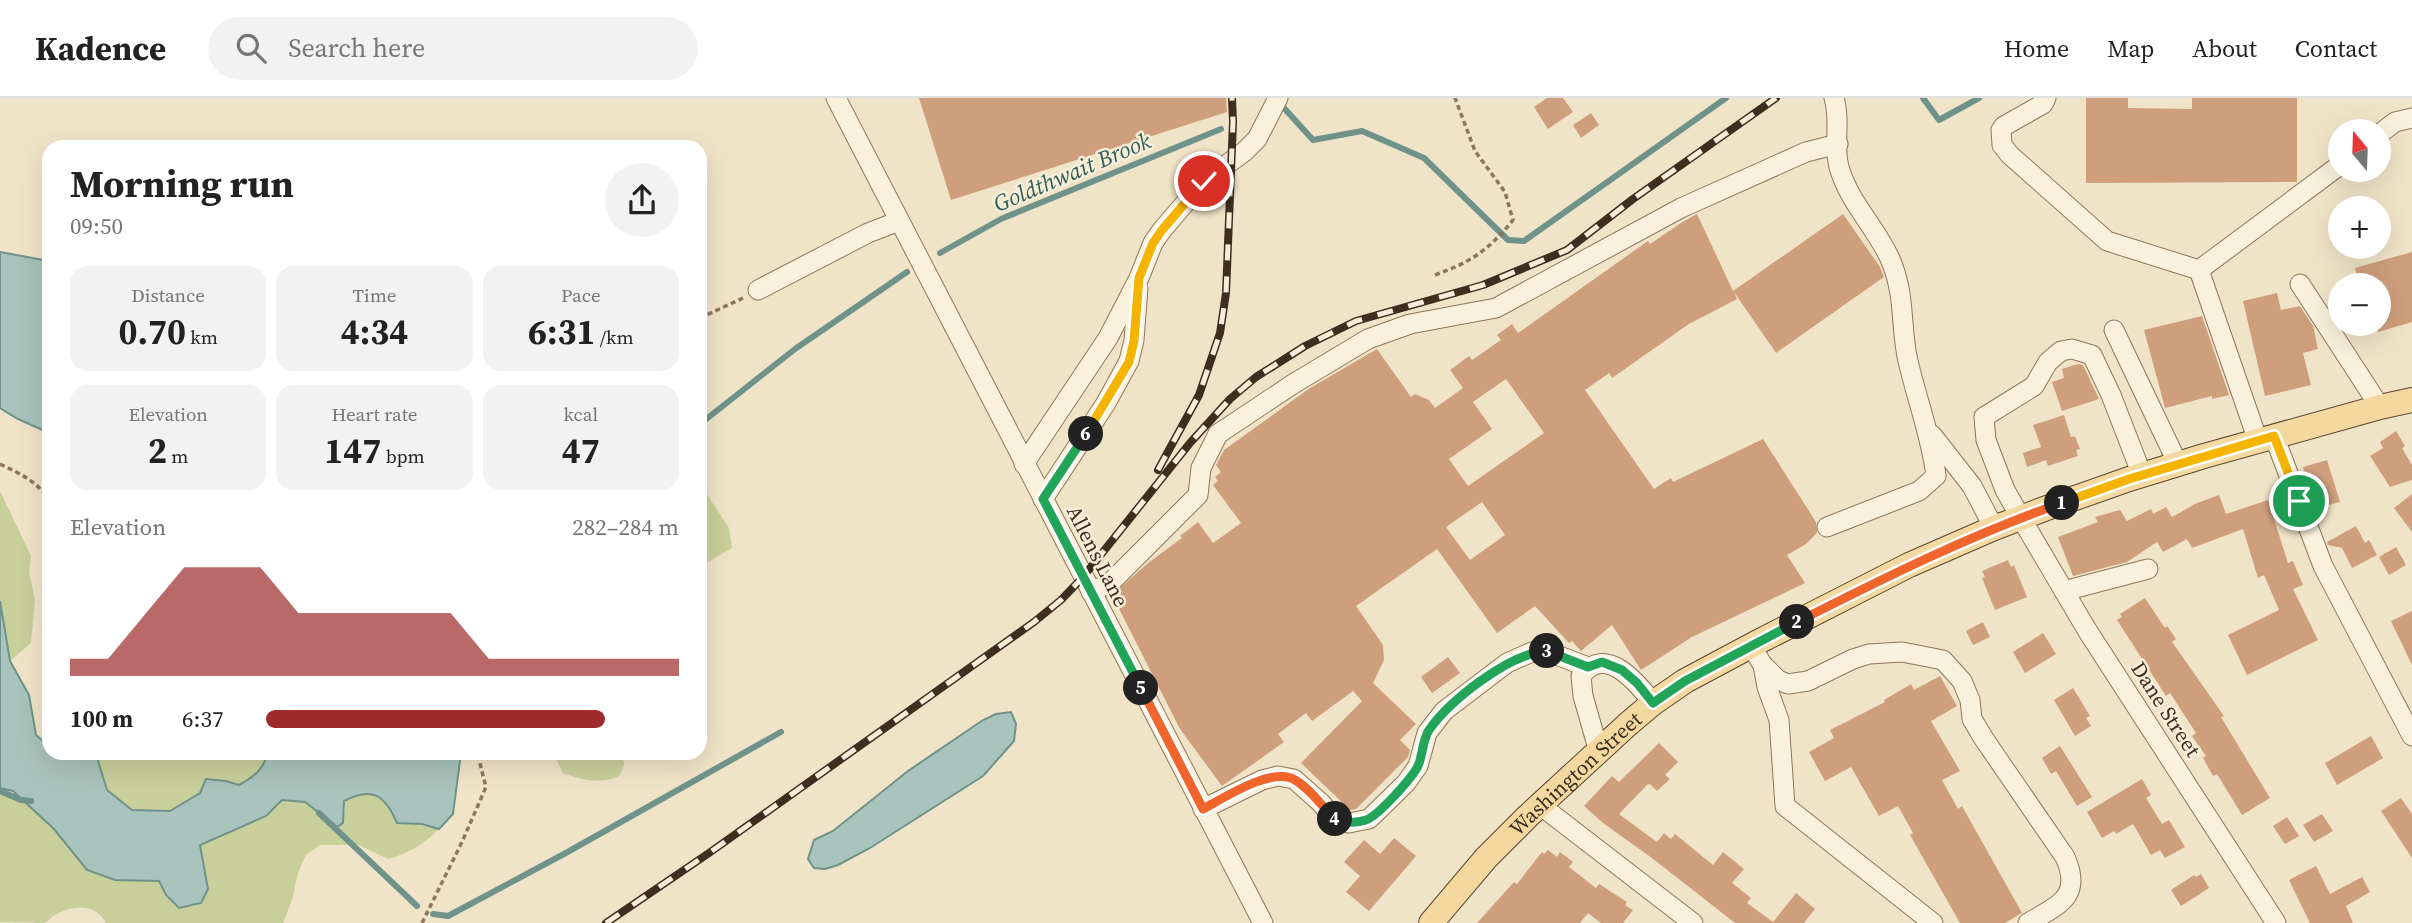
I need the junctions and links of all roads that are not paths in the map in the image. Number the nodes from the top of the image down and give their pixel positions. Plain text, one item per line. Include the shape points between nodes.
1 (836, 98) edge
2 (1834, 98) edge
3 (2046, 98) edge
4 (1276, 99) edge
5 (2412, 118) edge
6 (2391, 125) edge
7 (1838, 145) junction
8 (2328, 174) edge
9 (899, 221) junction
10 (2199, 270) junction
11 (1139, 278) junction
12 (2300, 284) dead end
13 (758, 290) road end
14 (2114, 330) dead end
15 (2411, 402) edge
16 (2380, 407) junction
17 (1927, 429) junction
18 (2266, 439) junction
19 (1024, 464) junction
20 (2178, 464) junction
21 (2142, 475) junction
22 (1043, 499) junction
23 (2021, 518) junction
24 (1827, 527) dead end
25 (1994, 528) junction
26 (2148, 569) dead end
27 (2064, 591) junction
28 (1091, 592) junction
29 (1757, 655) junction
30 (1588, 667) junction
31 (1653, 703) junction
32 (2412, 736) edge
33 (1599, 752) junction
34 (1540, 805) junction
35 (1203, 809) junction
36 (1263, 923) edge
37 (1431, 923) edge
38 (1693, 923) edge
39 (1933, 923) edge
40 (2028, 923) edge
41 (2276, 923) edge

1 - 9 street, Allens Lane
2 - 7 street
3 - 10 street via 2001,130 2002,145 2010,155 2106,242
4 - 11 street via 1256,139 1204,181 1162,230
5 - 6 street
7 - 17 street via 1845,184 1885,251 1901,291 1907,359
7 - 28 street via 1806,152 1681,208 1496,308 1410,324 1368,338 1218,434 1201,468 1198,495 1110,583
8 - 10 street
9 - 13 street
9 - 19 street, Allens Lane
10 - 18 street
11 - 19 street via 1108,338
11 - 22 street via 1129,362
12 - 16 street
14 - 20 street
15 - 16 main road, Washington Street
16 - 18 main road, Washington Street
17 - 24 street via 1936,476 1919,491
17 - 25 street via 1972,486
18 - 20 main road, Washington Street
18 - 32 street via 2323,566
19 - 22 street, Allens Lane
20 - 21 main road, Washington Street
21 - 23 main road, Washington Street
21 - 23 street, Dane Street via 2092,355 2061,351 2048,362 2034,386 1984,417 1986,440
22 - 28 street, Allens Lane
23 - 25 main road, Washington Street
23 - 27 street, Dane Street
25 - 29 main road, Washington Street via 1909,565
26 - 27 street
27 - 41 street, Dane Street
28 - 35 street, Allens Lane
29 - 31 main road, Washington Street via 1685,681
29 - 39 street via 1779,720 1785,806
29 - 40 street via 1778,680 1788,684 1808,681 1868,654 1887,652 1929,656 1953,668 1970,700 1972,719 2072,873 2072,883 2060,903
30 - 31 street via 1602,662 1622,670
30 - 33 street via 1581,676 1583,696
30 - 35 street via 1546,651 1507,663 1444,711 1427,733 1418,766 1370,819 1349,823 1334,818 1294,779 1278,776
31 - 33 main road, Washington Street
33 - 34 main road, Washington Street
34 - 37 main road, Washington Street via 1486,858
34 - 38 street
35 - 36 street, Allens Lane

